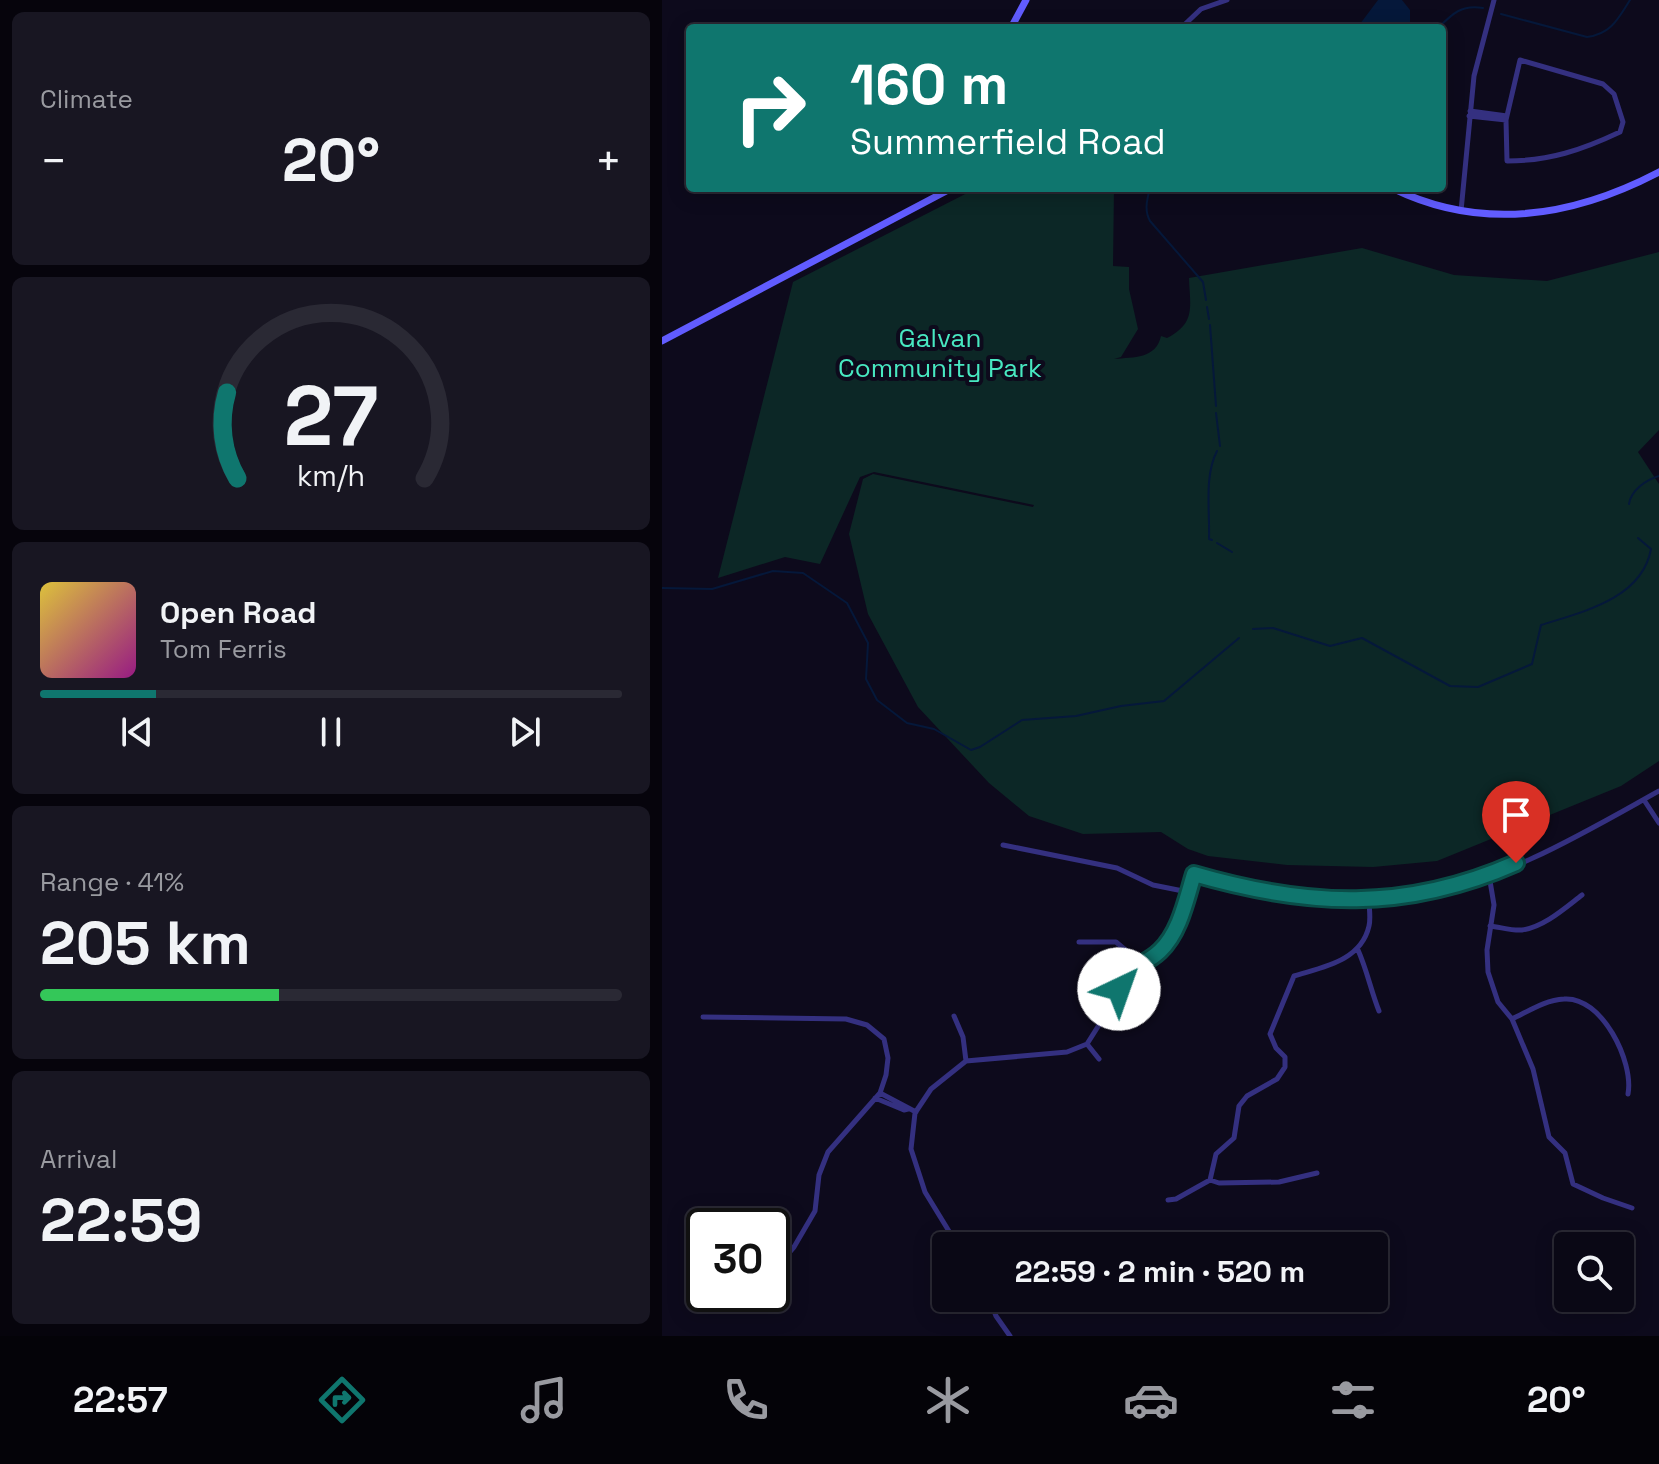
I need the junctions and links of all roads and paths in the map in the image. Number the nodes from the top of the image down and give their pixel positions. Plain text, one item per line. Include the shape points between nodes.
1 (1026, 0) edge
2 (1227, 0) edge
3 (1494, 0) edge
4 (1210, 2) edge
5 (1013, 24) edge
6 (1185, 24) edge
7 (1470, 114) junction
8 (1507, 118) junction
9 (1659, 172) edge
10 (944, 192) edge
11 (1402, 192) edge
12 (1461, 211) junction
13 (662, 341) edge
14 (1659, 791) edge
15 (1644, 800) junction
16 (1659, 823) edge
17 (1003, 845) dead end
18 (1489, 875) junction
19 (1188, 892) junction
20 (1582, 895) dead end
21 (1369, 900) junction
22 (1490, 926) junction
23 (1079, 942) dead end
24 (1358, 950) junction
25 (1141, 963) junction
26 (1379, 1011) dead end
27 (954, 1016) dead end
28 (703, 1017) dead end
29 (1512, 1019) junction
30 (1087, 1044) junction
31 (1099, 1059) dead end
32 (966, 1061) junction
33 (1628, 1094) dead end
34 (877, 1095) junction
35 (916, 1112) junction
36 (1317, 1173) dead end
37 (1210, 1180) junction
38 (1168, 1200) dead end
39 (1632, 1208) dead end
40 (949, 1232) edge
41 (790, 1252) edge
42 (994, 1312) edge
43 (1010, 1336) edge

1 - 5 street
2 - 4 street
3 - 7 street
4 - 6 street
7 - 8 street
7 - 12 street
8 - 8 street via 1507,161 1537,161 1582,150 1620,132 1623,122 1614,94 1603,84 1520,60
9 - 12 street via 1570,208 1516,215
10 - 13 street
11 - 12 street
14 - 15 street
15 - 16 street
15 - 18 street
17 - 19 street via 1117,868 1153,885
18 - 21 street via 1425,894
18 - 22 street via 1494,892
19 - 21 street via 1194,874 1307,898
19 - 25 street via 1177,929 1160,951
20 - 22 street via 1535,926
21 - 24 street via 1369,926
22 - 29 street via 1488,972 1498,1002
23 - 25 street via 1116,942
24 - 26 street
24 - 37 street via 1294,976 1270,1034 1285,1057 1285,1067 1239,1106 1234,1138 1216,1154
25 - 30 street via 1126,972
27 - 32 street
28 - 34 street via 846,1019 867,1025 884,1039 888,1058
29 - 33 street via 1567,999 1587,1006 1605,1020 1618,1046
29 - 39 street via 1540,1090 1549,1137 1565,1153 1573,1184
30 - 31 street
30 - 32 street via 1067,1052
32 - 35 street via 931,1089
34 - 35 street
34 - 41 street via 828,1152 815,1211
35 - 40 street via 911,1149 925,1192
36 - 37 street via 1279,1182
37 - 38 street
42 - 43 street

